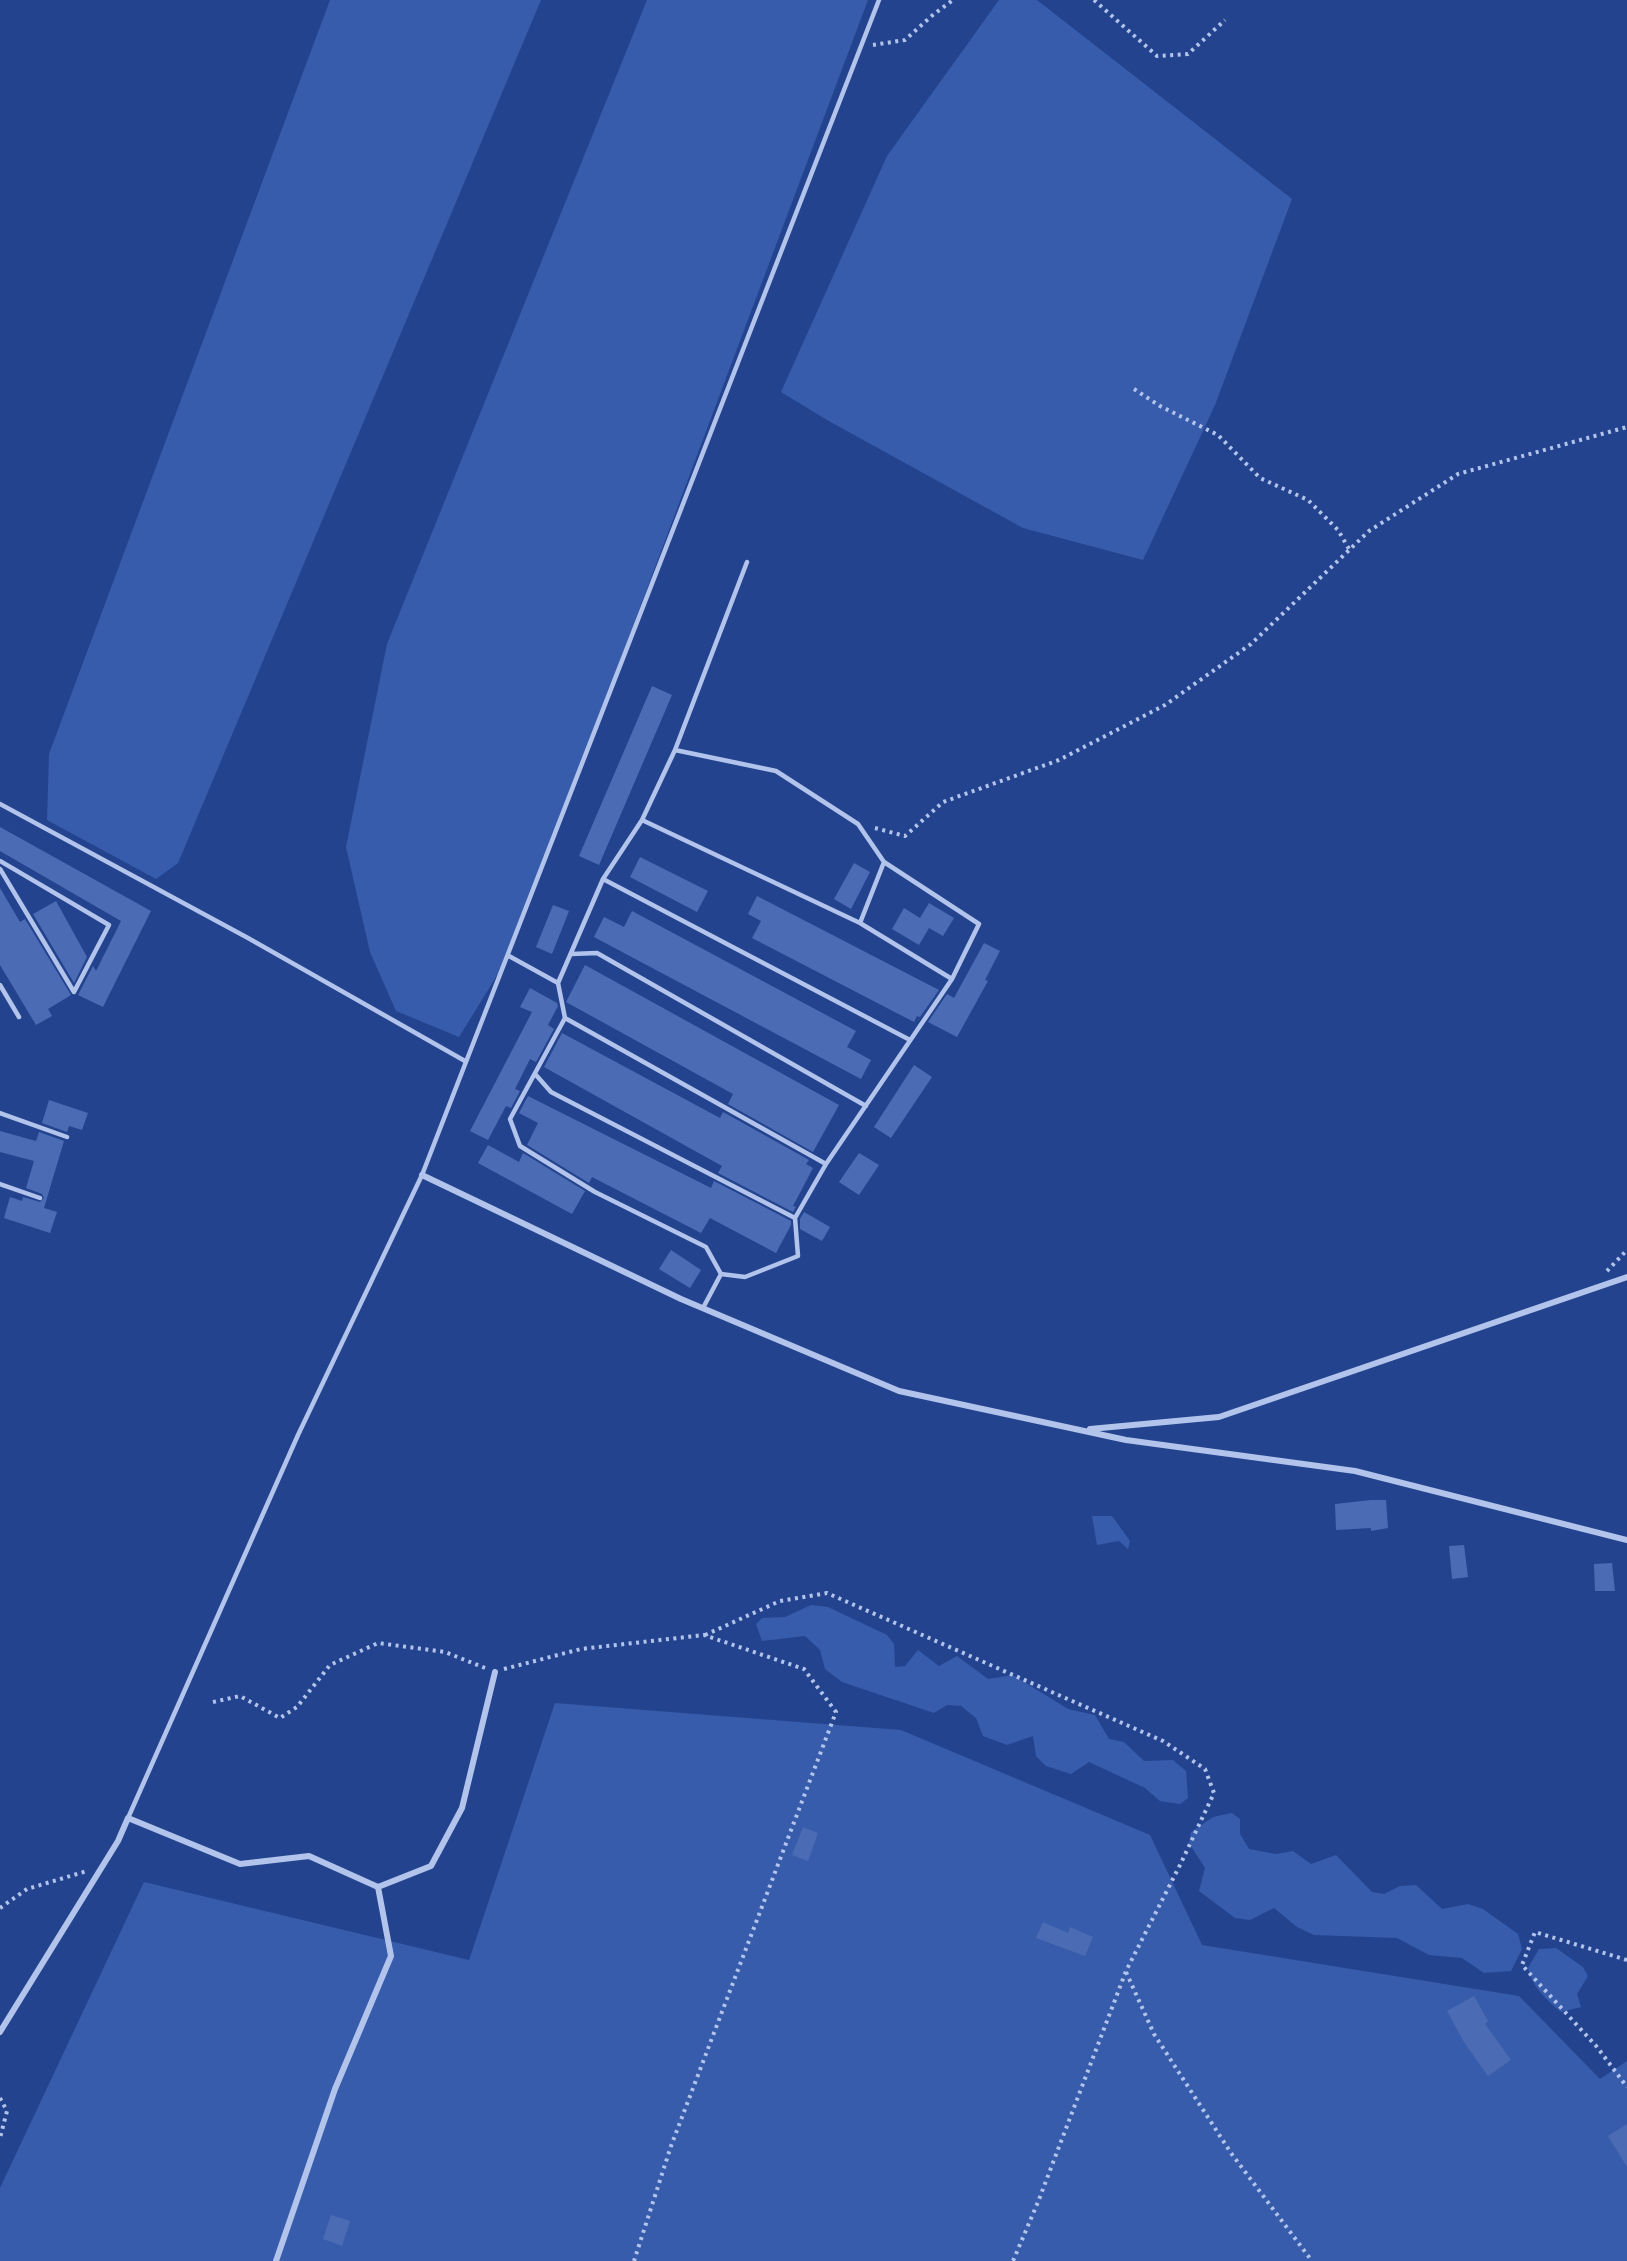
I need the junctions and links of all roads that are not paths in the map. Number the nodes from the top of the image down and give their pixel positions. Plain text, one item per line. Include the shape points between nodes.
1 (879, 0) edge
2 (747, 562) dead end
3 (675, 750) junction
4 (0, 804) edge
5 (642, 820) junction
6 (0, 861) edge
7 (884, 862) junction
8 (0, 869) edge
9 (603, 879) junction
10 (860, 923) junction
11 (571, 954) junction
12 (509, 956) junction
13 (952, 979) junction
14 (558, 983) junction
15 (0, 985) edge
16 (19, 1017) dead end
17 (565, 1018) junction
18 (910, 1040) junction
19 (465, 1060) junction
20 (536, 1075) junction
21 (866, 1106) junction
22 (0, 1113) edge
23 (67, 1137) dead end
24 (826, 1164) junction
25 (422, 1175) junction
26 (0, 1184) edge
27 (40, 1198) dead end
28 (795, 1218) junction
29 (721, 1275) junction
30 (1627, 1277) edge
31 (703, 1308) junction
32 (1082, 1430) junction
33 (1627, 1540) edge
34 (495, 1672) road end
35 (128, 1818) junction
36 (378, 1887) junction
37 (0, 2032) edge
38 (276, 2261) edge

1 - 12 lane
2 - 3 lane
3 - 5 lane
3 - 7 lane via 776,771 858,824
4 - 19 lane
5 - 9 lane
5 - 10 lane
6 - 8 lane via 109,925 75,992
7 - 10 lane
7 - 13 lane via 979,924
9 - 11 lane
9 - 18 lane
10 - 13 lane
11 - 14 lane
11 - 21 lane via 597,953
12 - 14 lane
12 - 19 lane
13 - 18 lane
14 - 17 lane
15 - 16 lane
17 - 20 lane
17 - 24 lane
18 - 21 lane
19 - 25 lane
20 - 28 lane via 551,1092
20 - 29 lane via 510,1119 520,1146 595,1192 706,1247
21 - 24 lane
22 - 23 lane
24 - 28 lane
25 - 31 street
25 - 35 lane via 298,1435
26 - 27 lane
28 - 29 lane via 798,1256 745,1277
29 - 31 lane
30 - 32 street via 1219,1417
31 - 32 street via 899,1391
32 - 33 street via 1126,1440 1355,1471
34 - 36 street via 462,1808 431,1866
35 - 36 street via 240,1864 309,1856
35 - 37 street via 118,1841
36 - 38 street via 391,1956 335,2089

